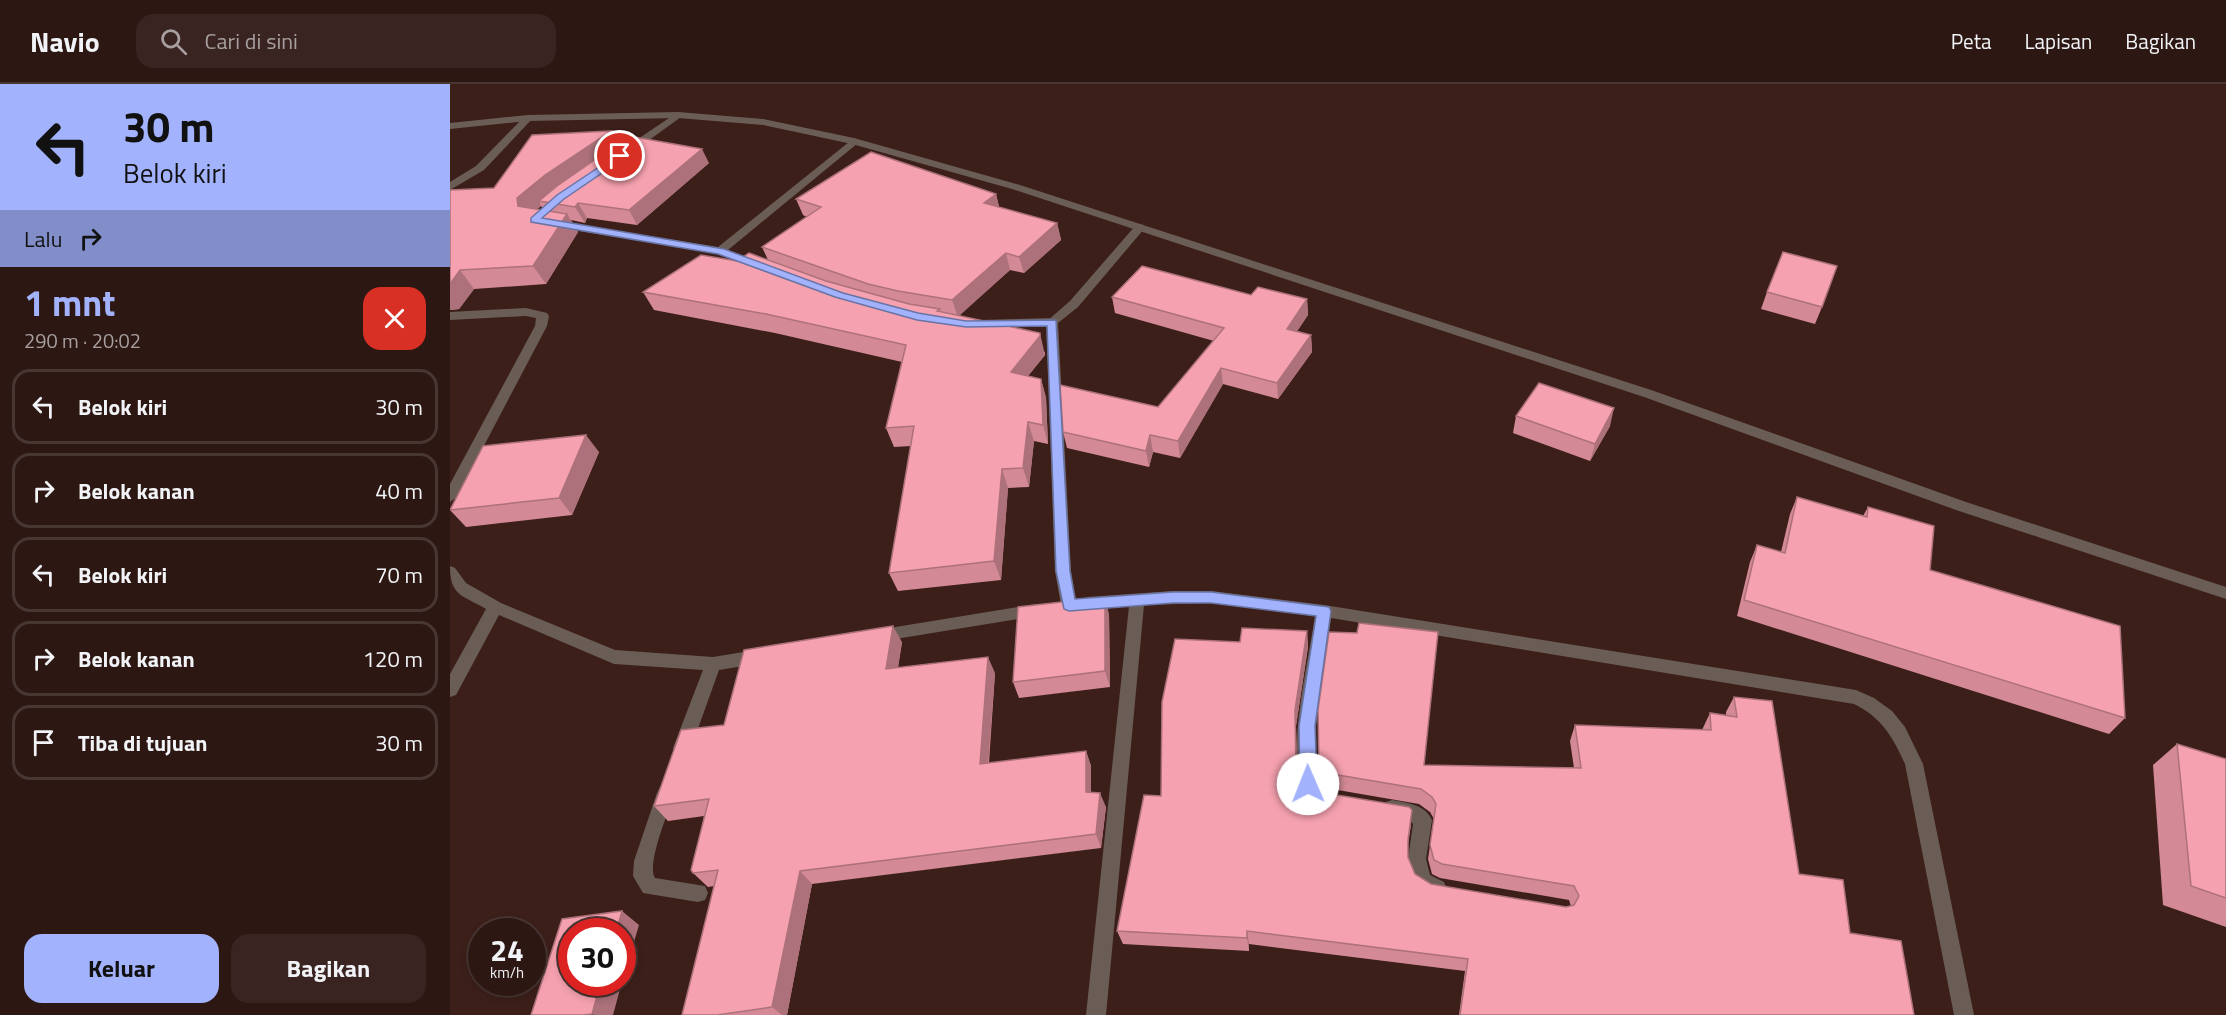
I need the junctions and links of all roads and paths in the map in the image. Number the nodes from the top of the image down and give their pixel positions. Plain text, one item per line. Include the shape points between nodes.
1 (678, 114) junction
2 (528, 118) junction
3 (450, 126) edge
4 (854, 141) junction
5 (620, 156) edge
6 (450, 187) edge
7 (546, 222) edge
8 (1140, 227) junction
9 (720, 251) junction
10 (774, 271) edge
11 (450, 316) edge
12 (1052, 322) junction
13 (966, 324) edge
14 (450, 497) edge
15 (450, 572) edge
16 (2226, 593) edge
17 (1137, 600) junction
18 (1069, 605) junction
19 (495, 607) junction
20 (1324, 611) junction
21 (862, 639) edge
22 (782, 652) edge
23 (713, 664) junction
24 (450, 690) edge
25 (1343, 801) edge
26 (1378, 806) edge
27 (698, 893) edge
28 (1460, 893) edge
29 (1096, 1015) edge
30 (1964, 1015) edge

1 - 2 street
1 - 4 street via 763,122
1 - 5 street
2 - 3 street
2 - 6 street via 480,168
4 - 8 street
4 - 9 street
7 - 9 street
8 - 12 street via 1074,304
8 - 16 street via 1648,394 1960,506
9 - 10 street
11 - 14 street via 526,312 543,316
12 - 13 street
12 - 18 street via 1063,571
15 - 19 street via 461,587
17 - 18 street
17 - 20 street via 1211,597
17 - 29 street
18 - 21 street
19 - 23 street via 614,657
19 - 24 street
20 - 25 street via 1307,726 1308,784 1320,797
20 - 30 street via 1856,697 1872,704 1887,714 1900,731 1914,764
22 - 23 street
23 - 27 street via 643,861 643,876 650,886
26 - 28 street via 1412,812 1423,820 1417,859 1422,881 1437,890

